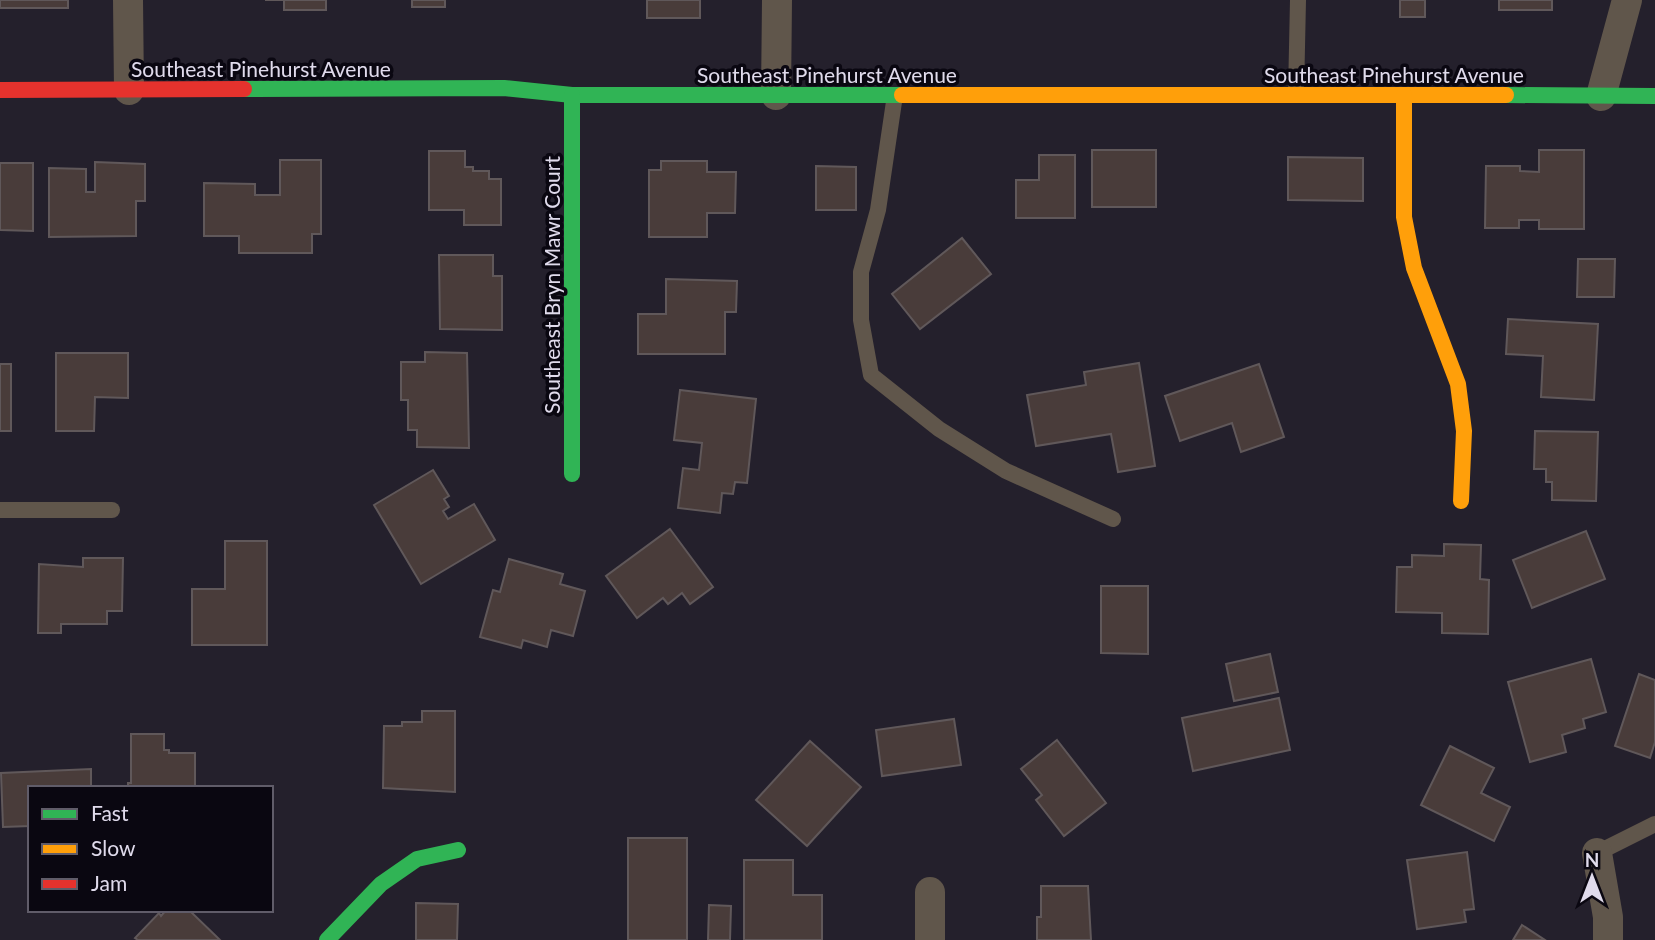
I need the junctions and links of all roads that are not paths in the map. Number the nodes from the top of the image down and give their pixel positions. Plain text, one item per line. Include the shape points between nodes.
1 (128, 0) edge
2 (777, 0) edge
3 (1298, 0) edge
4 (1627, 0) edge
5 (0, 90) edge
6 (129, 90) junction
7 (1296, 94) junction
8 (572, 95) junction
9 (776, 95) junction
10 (895, 95) junction
11 (1404, 95) junction
12 (1601, 96) junction
13 (1655, 96) edge
14 (572, 474) dead end
15 (1461, 501) dead end
16 (0, 510) edge
17 (112, 510) dead end
18 (1113, 519) dead end
19 (1655, 824) edge
20 (457, 850) dead end
21 (1597, 853) joint
22 (930, 892) dead end
23 (327, 940) edge
24 (930, 940) edge
25 (1608, 940) edge

1 - 6 street
2 - 9 street
3 - 7 lane
4 - 12 street
5 - 6 street, Southeast Pinehurst Avenue
6 - 8 street, Southeast Pinehurst Avenue via 504,88
7 - 10 street, Southeast Pinehurst Avenue
7 - 11 street, Southeast Pinehurst Avenue
8 - 9 street, Southeast Pinehurst Avenue
8 - 14 street, Southeast Bryn Mawr Court
9 - 10 street, Southeast Pinehurst Avenue
10 - 18 lane via 878,210 861,272 861,320 871,374 939,429 1006,471
11 - 12 street, Southeast Pinehurst Avenue
11 - 15 street via 1404,217 1414,268 1458,384 1464,431
12 - 13 street, Southeast Pinehurst Avenue
16 - 17 lane
19 - 21 lane
20 - 23 street via 417,859 381,884
21 - 25 street
22 - 24 street

